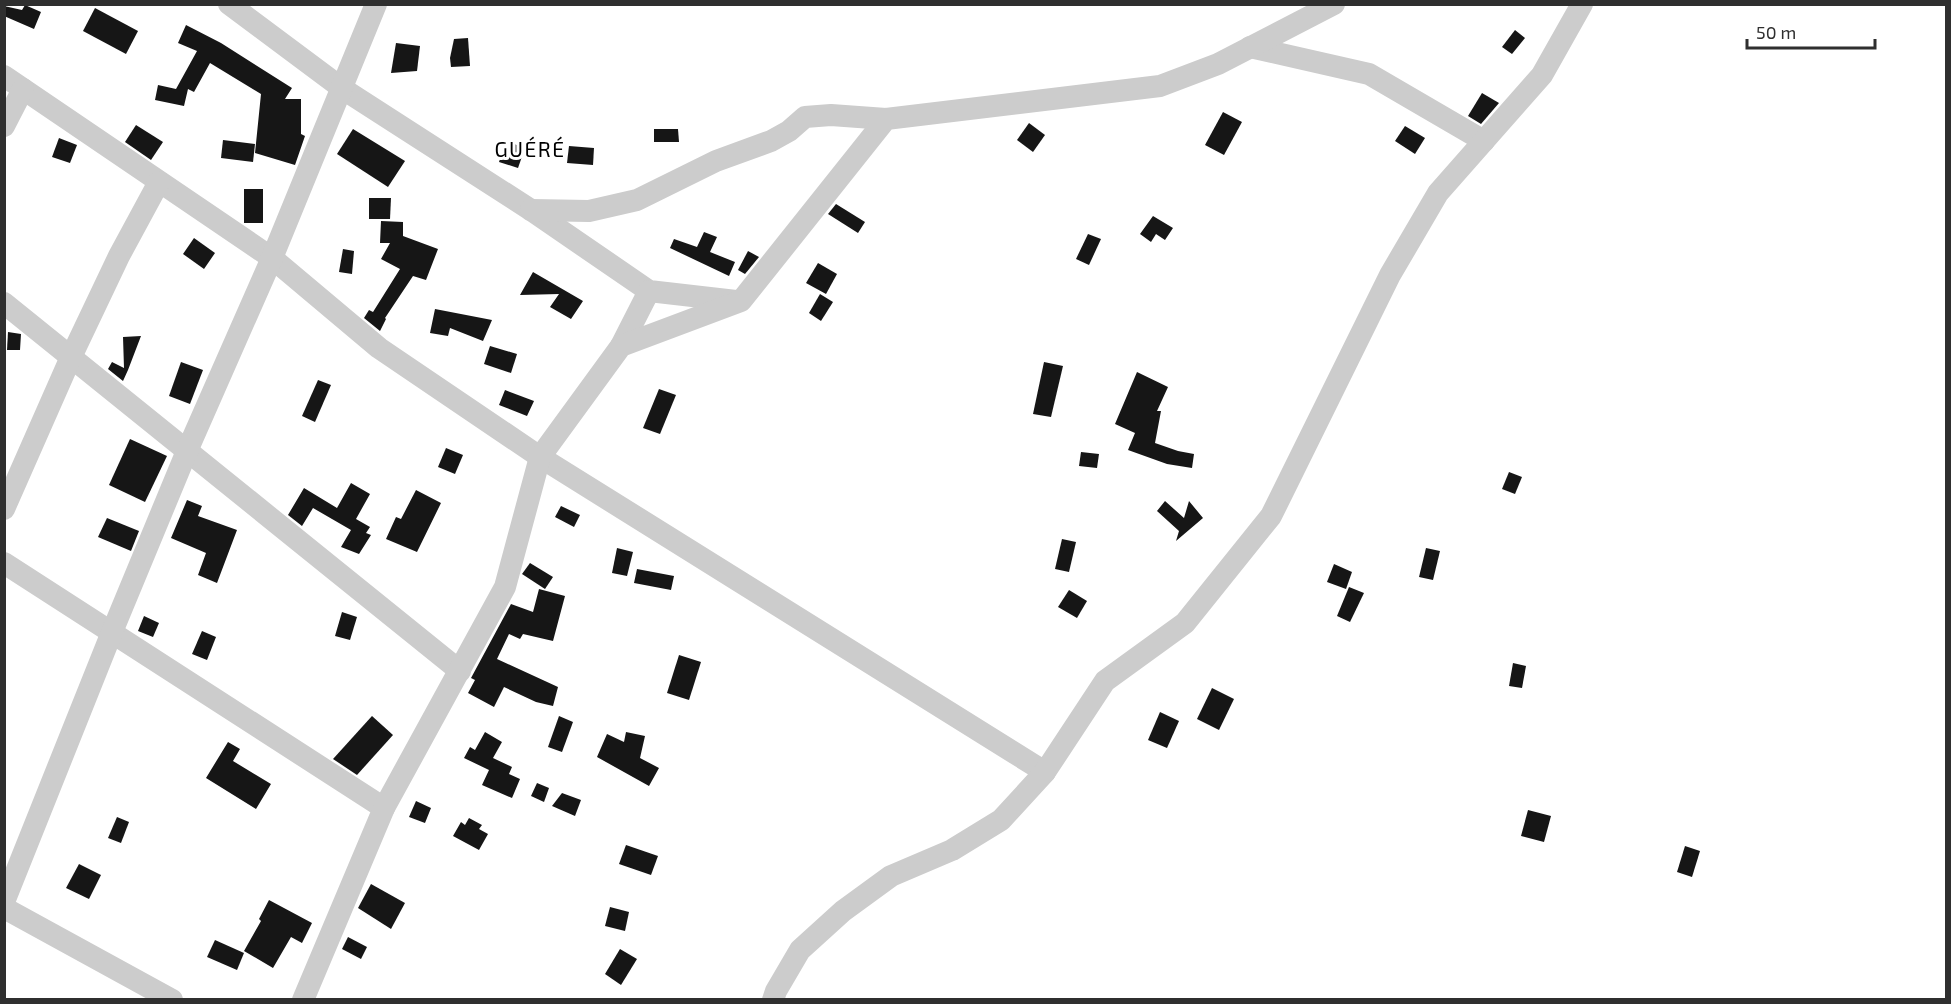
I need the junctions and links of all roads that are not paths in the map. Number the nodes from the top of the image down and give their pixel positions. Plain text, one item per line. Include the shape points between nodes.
1 (229, 4) edge
2 (376, 4) edge
3 (1334, 4) edge
4 (1582, 4) edge
5 (1250, 47) junction
6 (4, 76) edge
7 (343, 89) junction
8 (22, 90) junction
9 (886, 119) junction
10 (4, 126) edge
11 (1484, 141) junction
12 (159, 182) junction
13 (531, 210) junction
14 (272, 258) junction
15 (649, 291) junction
16 (741, 301) junction
17 (4, 303) edge
18 (621, 346) junction
19 (71, 357) junction
20 (187, 451) junction
21 (540, 457) junction
22 (4, 509) edge
23 (4, 563) edge
24 (112, 632) junction
25 (460, 671) junction
26 (1045, 772) junction
27 (384, 808) junction
28 (4, 902) edge
29 (4, 909) edge
30 (172, 999) edge
31 (303, 999) edge
32 (773, 999) edge

1 - 7 street
2 - 7 street
3 - 5 street
4 - 11 street via 1542,75
5 - 9 street via 1160,86
5 - 11 street via 1369,74
6 - 8 street
7 - 13 street
7 - 14 street
8 - 10 street
8 - 12 street
9 - 13 street via 805,117 771,141 636,200 589,211
9 - 16 street
11 - 26 street via 1438,193 1390,275 1271,516 1185,623 1105,681
12 - 14 street
12 - 19 street
13 - 15 street
14 - 20 street
14 - 21 street via 379,348
15 - 16 street
15 - 18 street
16 - 18 street
17 - 19 street
18 - 21 street
19 - 20 street
19 - 22 street
20 - 24 street
20 - 25 street
21 - 25 street via 505,587
21 - 26 street
23 - 24 street
24 - 27 street
24 - 28 street
25 - 27 street
26 - 32 street via 1001,820 952,850 891,876 843,911 800,950
27 - 31 street
29 - 30 street

